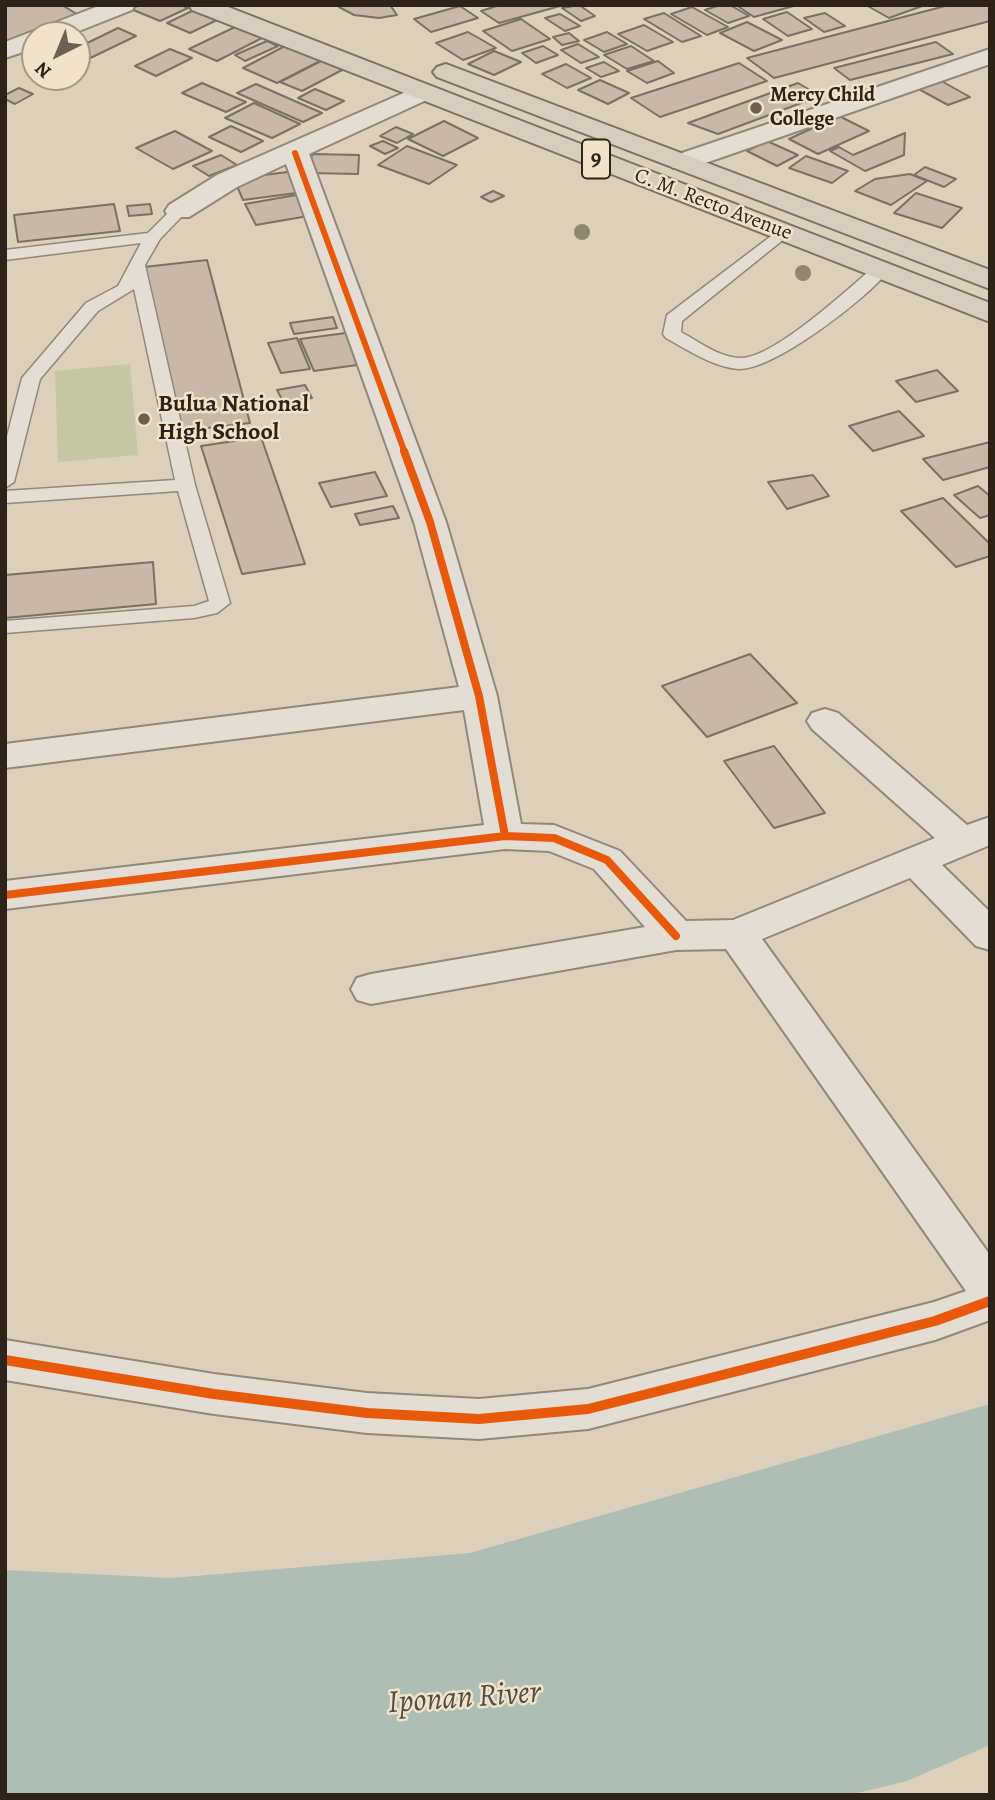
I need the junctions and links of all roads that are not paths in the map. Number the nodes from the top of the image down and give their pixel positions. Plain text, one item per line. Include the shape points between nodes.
1 (123, 5) edge
2 (201, 5) edge
3 (82, 21) edge
4 (990, 56) edge
5 (425, 64) dead end
6 (424, 92) junction
7 (295, 153) junction
8 (682, 162) junction
9 (179, 211) joint
10 (782, 232) junction
11 (153, 237) junction
12 (5, 255) edge
13 (137, 265) junction
14 (881, 270) junction
15 (990, 280) edge
16 (990, 313) edge
17 (5, 482) edge
18 (186, 485) junction
19 (5, 497) edge
20 (5, 627) edge
21 (479, 696) junction
22 (825, 721) dead end
23 (5, 756) edge
24 (976, 835) edge
25 (505, 836) junction
26 (915, 860) junction
27 (5, 895) edge
28 (737, 934) junction
29 (676, 936) junction
30 (990, 936) edge
31 (371, 989) dead end
32 (990, 1290) edge
33 (990, 1301) edge
34 (5, 1360) edge

1 - 3 street
2 - 6 highway, C. M. Recto Avenue / 9
4 - 8 street
5 - 8 highway, C. M. Recto Avenue / 9
6 - 7 street
6 - 10 highway, C. M. Recto Avenue / 9
7 - 9 street via 227,181
7 - 21 street via 430,522
8 - 15 highway, C. M. Recto Avenue / 9
9 - 11 lane
10 - 14 highway, C. M. Recto Avenue / 9
10 - 14 lane via 673,318 671,334 746,364 771,355
11 - 12 lane
11 - 13 lane
13 - 17 lane via 125,289 92,307 31,379
13 - 18 lane
14 - 16 highway, C. M. Recto Avenue / 9
18 - 19 lane
18 - 20 lane via 220,603 194,612
21 - 23 street
21 - 25 street
22 - 24 street
24 - 26 street
25 - 27 street
25 - 29 street via 554,838 607,860
26 - 28 street
26 - 30 street
28 - 29 street
28 - 32 street
29 - 31 street
33 - 34 street via 935,1321 588,1409 479,1419 367,1413 214,1394

